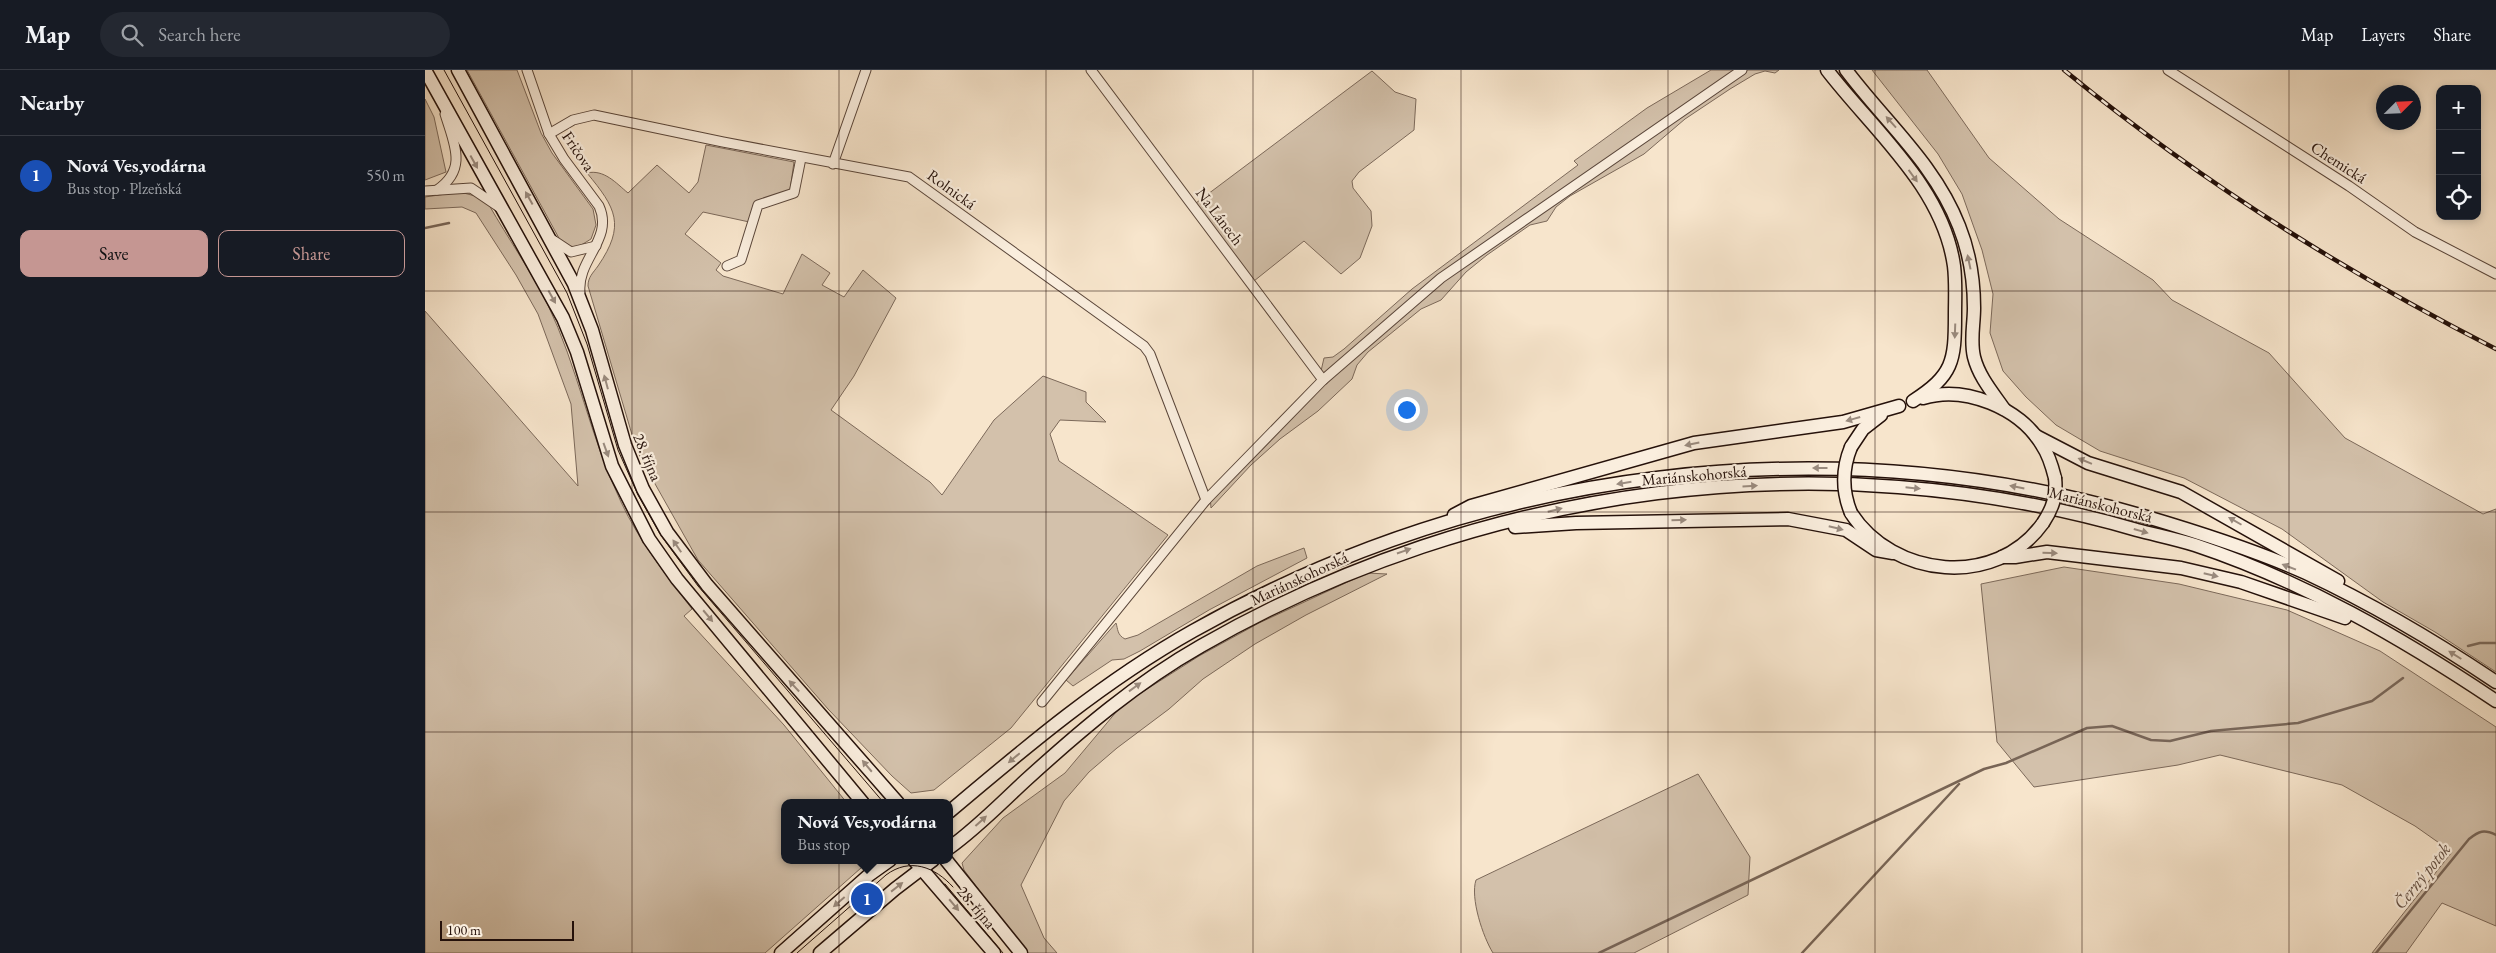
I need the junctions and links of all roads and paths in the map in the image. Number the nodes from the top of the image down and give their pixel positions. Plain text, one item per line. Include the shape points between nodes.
1 (425, 70) edge
2 (458, 70) edge
3 (527, 70) edge
4 (866, 70) edge
5 (1091, 70) edge
6 (1742, 70) edge
7 (1827, 70) edge
8 (1846, 70) edge
9 (2168, 70) edge
10 (442, 104) junction
11 (549, 134) junction
12 (801, 158) junction
13 (833, 164) junction
14 (437, 190) junction
15 (425, 191) edge
16 (499, 207) junction
17 (553, 240) junction
18 (596, 246) junction
19 (727, 266) dead end
20 (2496, 274) edge
21 (581, 299) junction
22 (1323, 380) junction
23 (1913, 401) junction
24 (1899, 406) junction
25 (2005, 409) junction
26 (2036, 436) junction
27 (1206, 500) junction
28 (1435, 525) junction
29 (1439, 539) junction
30 (1893, 553) junction
31 (2002, 557) junction
32 (2381, 611) junction
33 (2403, 641) junction
34 (2496, 682) edge
35 (2496, 701) edge
36 (1042, 702) dead end
37 (860, 799) edge
38 (894, 799) edge
39 (953, 808) edge
40 (953, 844) edge
41 (884, 864) edge
42 (918, 864) edge
43 (949, 864) edge
44 (781, 953) edge
45 (820, 953) edge
46 (994, 953) edge
47 (1021, 953) edge

1 - 10 main road
17 -> 2 main road, 28. října
3 - 11 street, Fričova
4 - 13 street
5 - 22 street, Na Lánech
6 - 22 street via 1441,278
7 -> 23 main road via 1921,187 1944,231 1954,265 1955,338 1950,365 1939,381
25 -> 8 main road via 1981,376 1974,357 1971,276 1965,244 1952,209 1916,153
9 - 20 street, Chemická via 2415,232
10 - 14 street via 456,163 450,180
10 -> 16 main road
11 - 12 street, Rolnická via 573,120 594,115
11 - 18 street, Fričova via 601,211 603,231
12 - 13 street, Rolnická
12 - 19 street via 794,193 759,205 741,260
13 - 27 street, Rolnická via 909,177 1144,346 1150,354
14 - 15 street
14 - 16 street via 471,188
16 -> 37 main road via 563,318 577,352 612,466 649,539 673,574
17 - 18 street via 571,252
17 - 21 main road, 28. října
18 - 21 street, Fričova via 581,272
38 -> 21 main road, 28. října via 707,585 667,532 643,489 625,445
22 - 27 street
23 - 24 main road
23 - 25 main road via 1949,395
24 -> 28 main road via 1843,422 1656,452 1471,506
24 - 30 main road, bridge via 1863,429 1851,447 1843,476 1851,513 1865,532
25 - 26 main road
26 - 31 main road, bridge via 2055,478 2053,503 2028,542
32 -> 26 main road via 2343,584 2181,492 2088,463
27 - 36 street
32 -> 28 main road, Mariánskohorská via 2303,572 2203,533 2067,497 1915,473 1821,468 1693,472 1577,490
28 -> 39 main road, Mariánskohorská via 1317,569 1191,632 1095,694
29 -> 30 main road via 1456,540 1531,525 1788,519 1846,530 1876,550
29 -> 33 main road, Mariánskohorská via 1579,504 1695,488 1820,482 1915,488 2063,510 2193,544 2296,585
40 -> 29 main road, Mariánskohorská via 1083,729 1162,669 1294,596
30 - 31 main road via 1913,562 1939,567 1981,565
31 -> 33 main road via 2047,552 2181,568 2241,582 2303,602
34 -> 32 main road, Mariánskohorská
33 - 35 main road, Mariánskohorská
41 -> 44 main road
45 -> 42 main road via 895,889
42 -> 46 main road, 28. října
43 - 47 main road, 28. října

